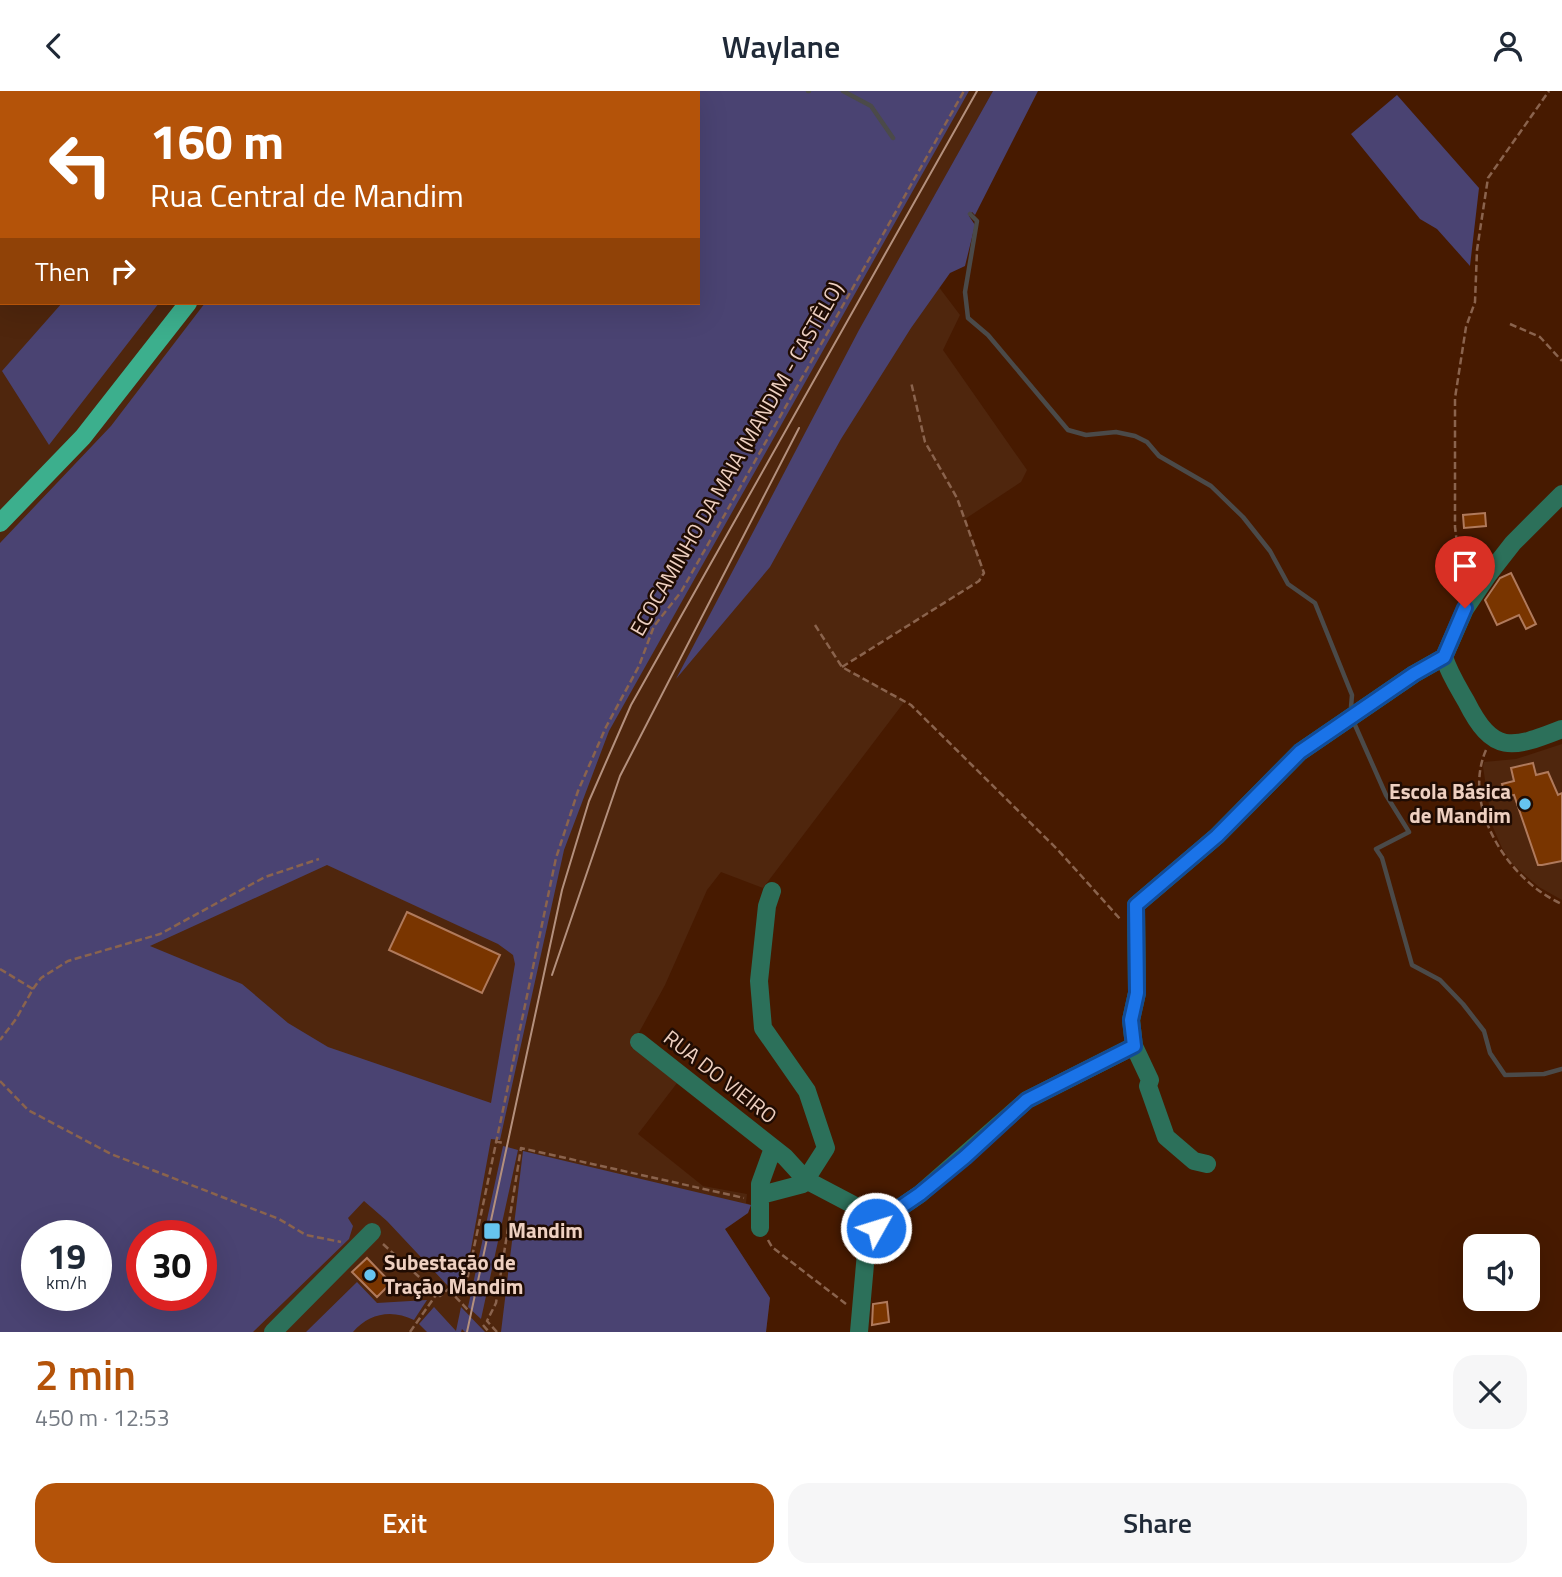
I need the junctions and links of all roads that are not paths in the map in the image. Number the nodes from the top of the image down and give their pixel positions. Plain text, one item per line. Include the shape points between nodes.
1 (186, 305) edge
2 (1562, 495) edge
3 (0, 523) edge
4 (1444, 657) junction
5 (1562, 729) edge
6 (772, 891) dead end
7 (639, 1042) dead end
8 (1134, 1046) junction
9 (773, 1148) junction
10 (1207, 1164) dead end
11 (806, 1181) junction
12 (761, 1195) junction
13 (882, 1220) junction
14 (761, 1228) road end
15 (376, 1236) road end
16 (860, 1328) edge
17 (273, 1332) edge

1 - 3 main road via 82,437
2 - 4 street via 1513,543 1465,608
4 - 5 street via 1480,729 1491,738 1513,744
4 - 8 street via 1339,724 1281,768 1217,836 1136,905
6 - 11 street via 759,981 763,1028 807,1091 826,1148
7 - 9 street, RUA DO VIEIRO
8 - 10 street via 1150,1080 1148,1086 1166,1137 1194,1161
8 - 13 street via 1027,1100 920,1194
9 - 11 street, RUA DO VIEIRO
9 - 12 street via 760,1184
11 - 12 street
11 - 13 street, RUA DO VIEIRO
12 - 14 street
13 - 16 street via 866,1253
15 - 17 street

